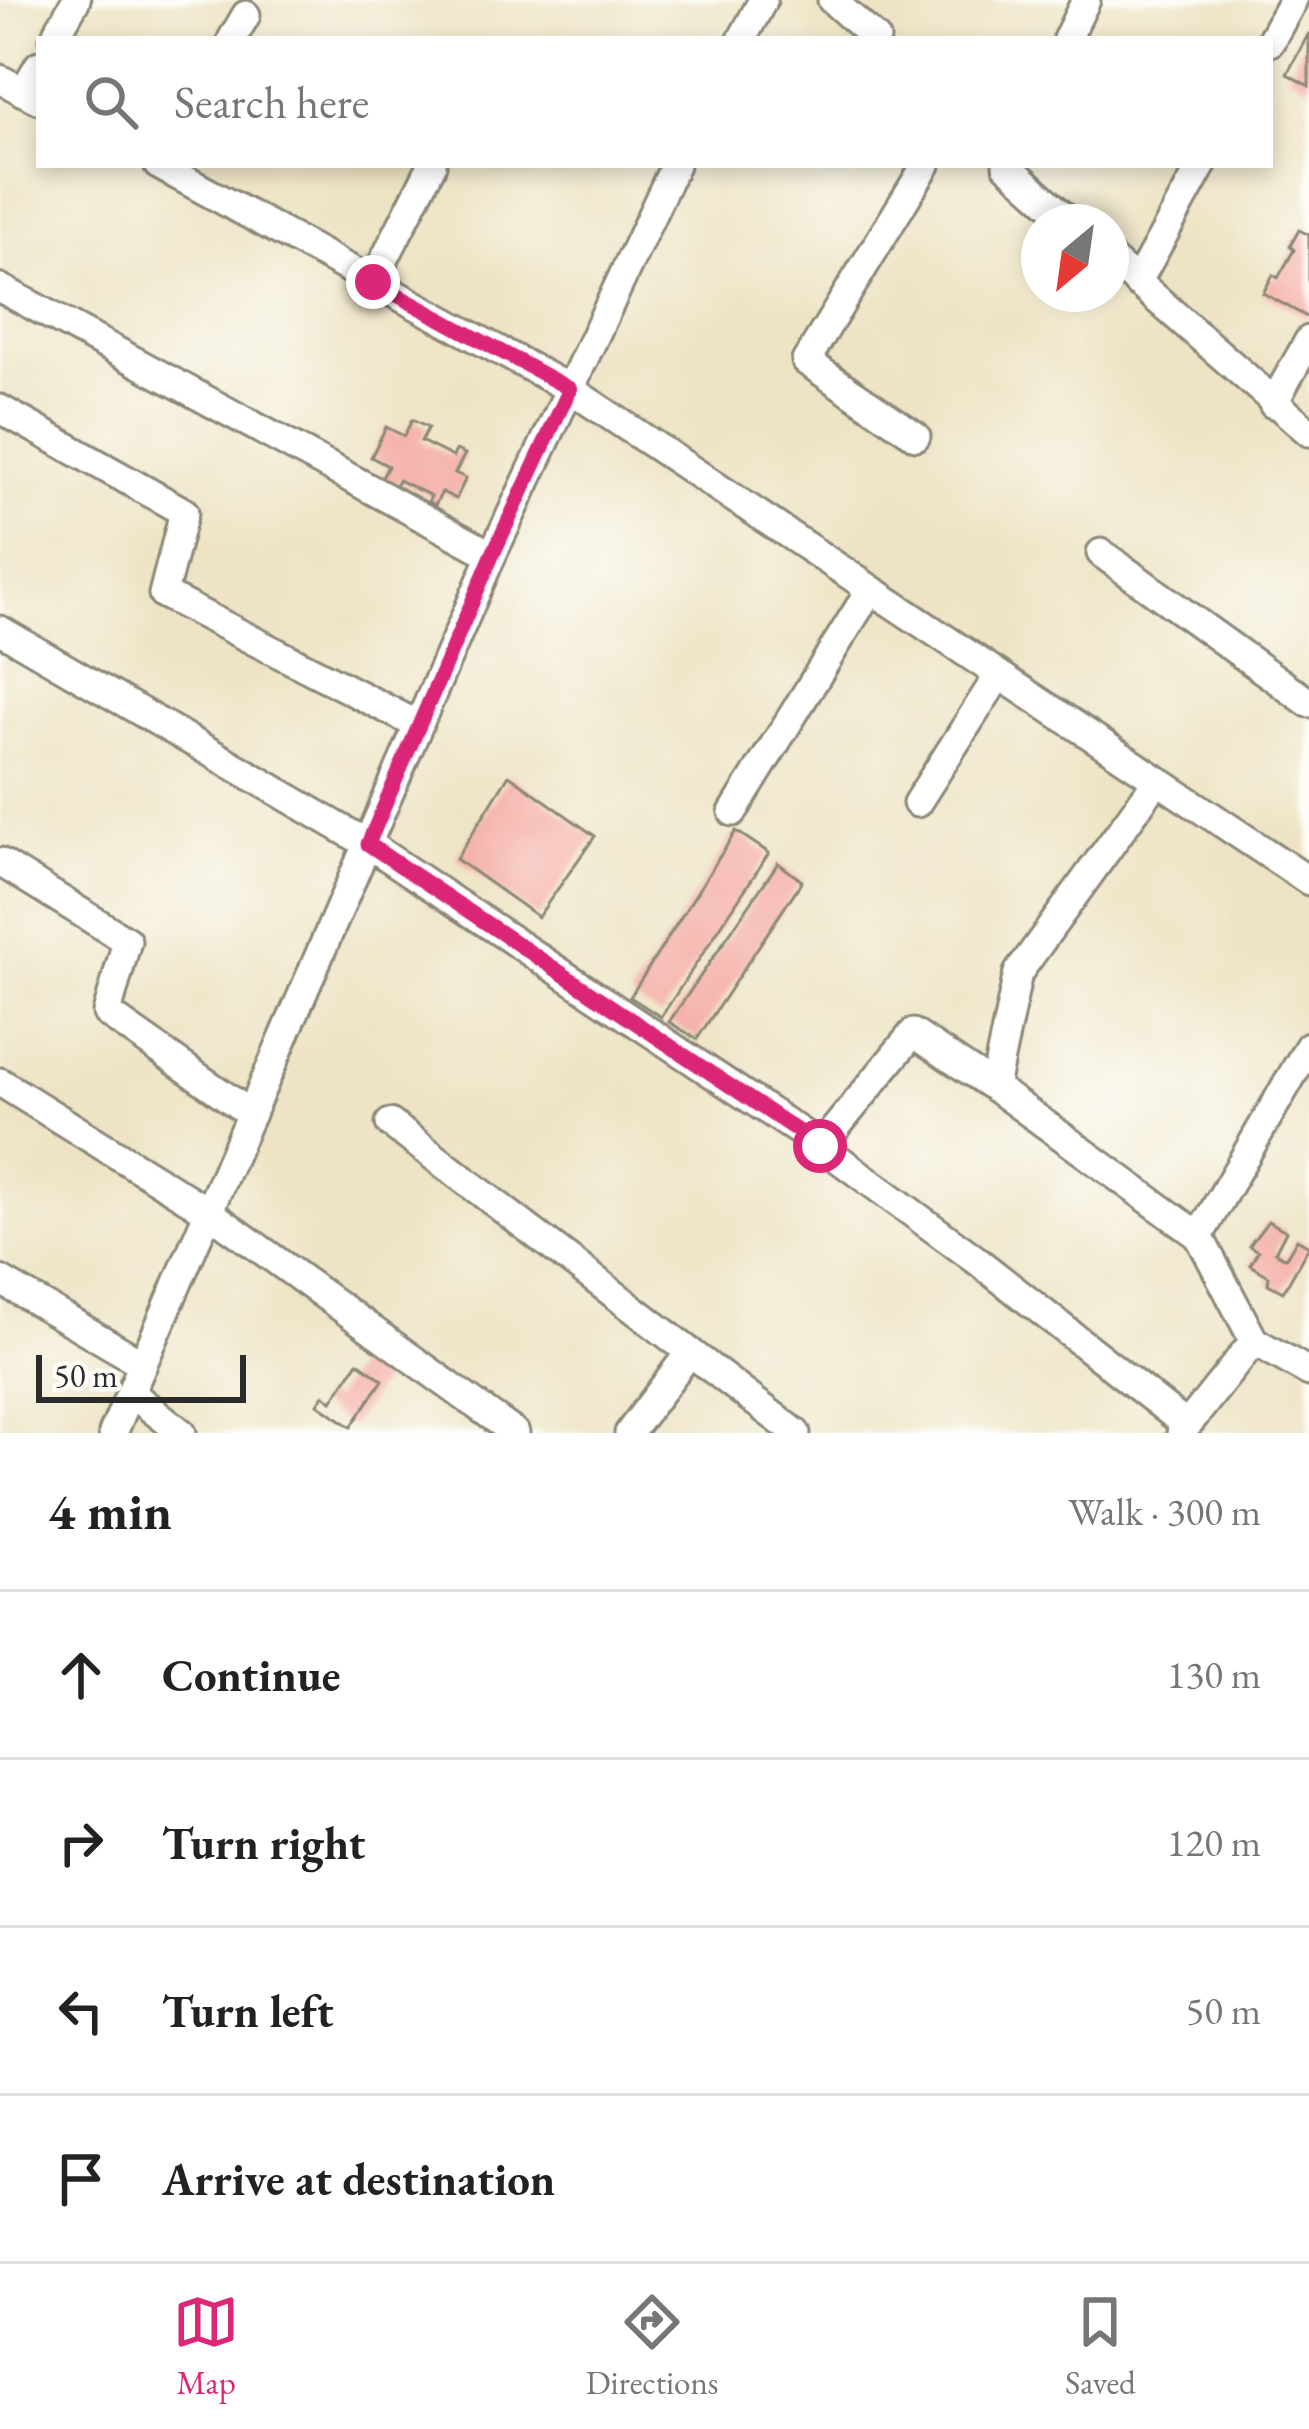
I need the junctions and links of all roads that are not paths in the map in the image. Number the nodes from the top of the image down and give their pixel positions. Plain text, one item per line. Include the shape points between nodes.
1 (76, 0) edge
2 (763, 0) edge
3 (832, 0) edge
4 (1086, 0) edge
5 (1294, 0) edge
6 (56, 36) edge
7 (744, 36) edge
8 (873, 36) edge
9 (1068, 36) edge
10 (1273, 37) edge
11 (165, 168) edge
12 (430, 168) edge
13 (674, 168) edge
14 (924, 168) edge
15 (1010, 168) edge
16 (1200, 168) edge
17 (1050, 204) edge
18 (1129, 276) edge
19 (373, 282) junction
20 (1137, 283) junction
21 (0, 288) edge
22 (1309, 340) edge
23 (570, 389) junction
24 (1273, 404) junction
25 (0, 409) edge
26 (1309, 432) edge
27 (916, 436) dead end
28 (1101, 553) dead end
29 (492, 556) junction
30 (870, 590) junction
31 (0, 630) edge
32 (998, 676) junction
33 (1309, 703) edge
34 (418, 724) junction
35 (1156, 782) junction
36 (917, 803) dead end
37 (733, 812) dead end
38 (368, 844) junction
39 (0, 862) edge
40 (1309, 881) edge
41 (1309, 1046) edge
42 (0, 1082) edge
43 (994, 1087) junction
44 (251, 1114) junction
45 (390, 1123) dead end
46 (820, 1146) junction
47 (209, 1212) junction
48 (1199, 1236) junction
49 (0, 1280) edge
50 (1254, 1341) junction
51 (690, 1352) junction
52 (143, 1364) junction
53 (1309, 1372) edge
54 (131, 1393) junction
55 (1183, 1429) edge
56 (113, 1433) edge
57 (182, 1433) edge
58 (515, 1433) edge
59 (628, 1433) edge
60 (796, 1433) edge

1 - 6 street
2 - 7 street
3 - 8 street
4 - 9 street
5 - 10 street
11 - 19 street
12 - 19 street
13 - 23 street
14 - 27 street via 806,361
15 - 17 street
16 - 20 street
18 - 20 street
19 - 23 street
20 - 24 street
21 - 29 street
22 - 24 street
23 - 29 street
23 - 30 street
24 - 26 street
25 - 34 street via 184,512 163,594
28 - 33 street
29 - 34 street
30 - 32 street
30 - 37 street
31 - 38 street
32 - 35 street
32 - 36 street
34 - 38 street
35 - 40 street
35 - 43 street via 1018,973
38 - 44 street
38 - 46 street
39 - 44 street via 127,941 106,1012
41 - 48 street
42 - 47 street
43 - 46 street via 913,1033
43 - 48 street
44 - 47 street
45 - 51 street
46 - 55 street via 975,1259
47 - 52 street
47 - 58 street
48 - 50 street
49 - 52 street
50 - 53 street
50 - 55 street
51 - 59 street
51 - 60 street
52 - 54 street
54 - 56 street
54 - 57 street

